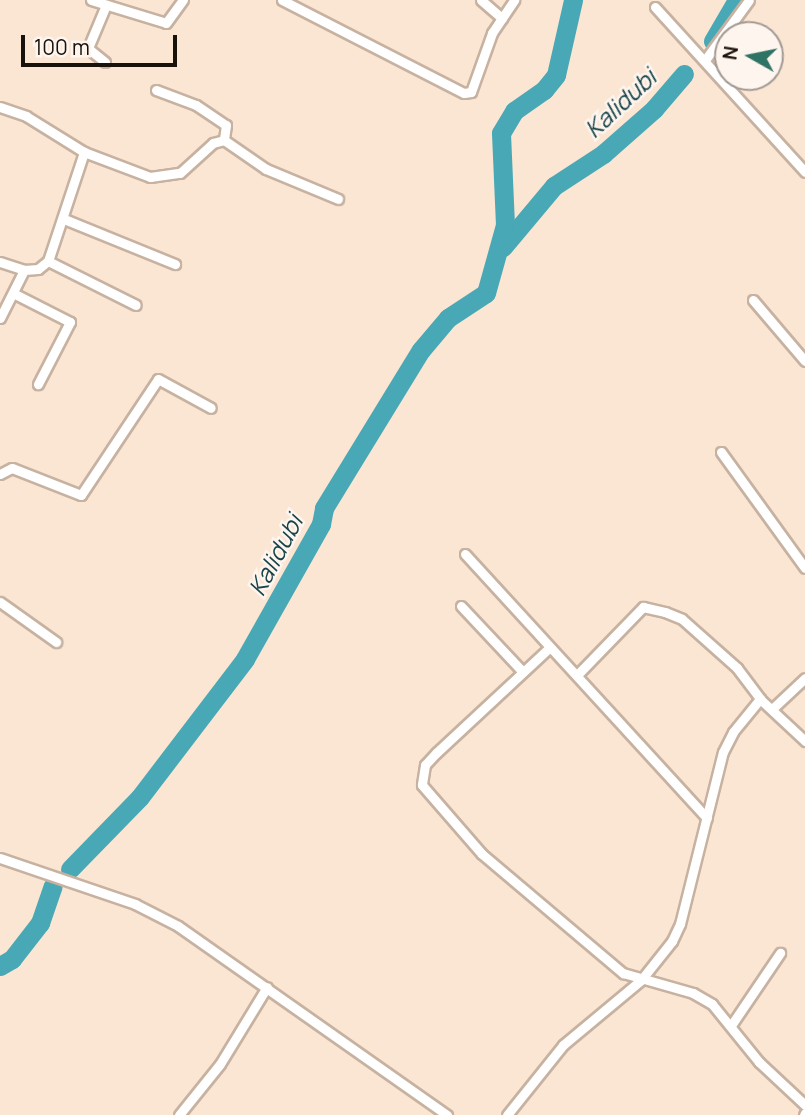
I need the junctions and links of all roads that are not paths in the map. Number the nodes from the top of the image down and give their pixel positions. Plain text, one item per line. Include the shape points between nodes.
1 (91, 0) edge
2 (183, 0) edge
3 (282, 0) edge
4 (481, 0) edge
5 (514, 0) edge
6 (749, 0) edge
7 (106, 5) junction
8 (655, 7) dead end
9 (502, 18) junction
10 (705, 60) junction
11 (105, 62) dead end
12 (156, 90) dead end
13 (0, 107) edge
14 (224, 140) junction
15 (84, 152) junction
16 (805, 172) edge
17 (338, 199) dead end
18 (64, 219) junction
19 (48, 261) junction
20 (0, 262) edge
21 (175, 264) dead end
22 (24, 270) junction
23 (13, 293) junction
24 (753, 300) dead end
25 (136, 305) dead end
26 (0, 318) edge
27 (805, 361) edge
28 (38, 384) dead end
29 (211, 408) dead end
30 (721, 452) dead end
31 (0, 474) edge
32 (465, 554) dead end
33 (805, 568) edge
34 (0, 603) edge
35 (461, 606) dead end
36 (56, 642) dead end
37 (549, 648) junction
38 (522, 671) junction
39 (577, 674) junction
40 (805, 678) edge
41 (760, 699) junction
42 (772, 709) junction
43 (805, 741) edge
44 (707, 818) junction
45 (0, 858) edge
46 (780, 953) dead end
47 (641, 980) junction
48 (267, 987) junction
49 (732, 1024) junction
50 (805, 1105) edge
51 (179, 1115) edge
52 (447, 1115) edge
53 (508, 1115) edge

1 - 7 street
2 - 7 street via 166,23
3 - 9 street via 464,93 475,84
4 - 9 street
5 - 9 street
6 - 10 street
7 - 11 street via 88,48
8 - 10 street
10 - 16 street
12 - 14 street via 195,105 226,125
13 - 15 street via 26,116
14 - 15 street via 213,143 191,165 169,177 150,177
14 - 17 street via 266,169
15 - 18 street
18 - 19 street
18 - 21 street
19 - 22 street via 38,269
19 - 25 street
20 - 22 street
22 - 23 street
23 - 26 street
23 - 28 street via 69,321
24 - 27 street
29 - 31 street via 158,379 81,495 12,468
30 - 33 street
32 - 37 street
34 - 36 street
35 - 38 street
37 - 38 street
37 - 39 street
38 - 47 street via 425,765 422,785 513,883 623,973
39 - 41 street via 643,607 682,619 737,668
39 - 44 street
40 - 42 street
41 - 42 street
41 - 44 street via 723,752
42 - 43 street
44 - 47 street via 680,924
45 - 48 street via 156,913
46 - 49 street
47 - 49 street via 692,993 712,1004
47 - 53 street via 563,1045
48 - 51 street via 220,1064
48 - 52 street
49 - 50 street via 759,1062

